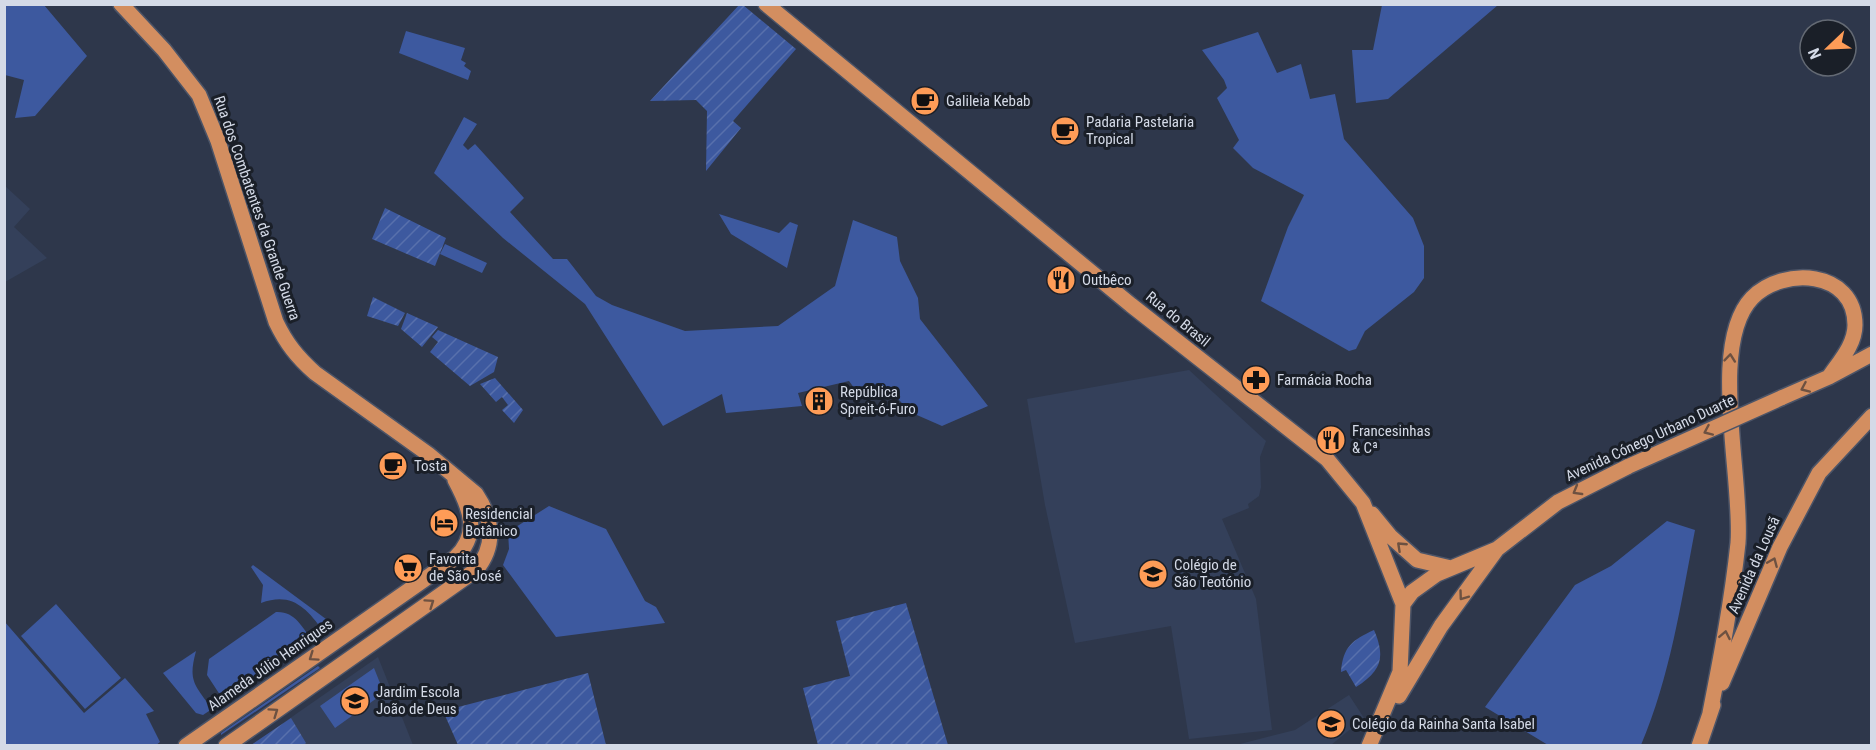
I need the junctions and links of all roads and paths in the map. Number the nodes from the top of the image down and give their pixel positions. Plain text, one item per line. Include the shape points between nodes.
1 (121, 4) edge
2 (766, 4) edge
3 (1872, 354) edge
4 (1829, 377) junction
5 (1872, 416) edge
6 (448, 470) junction
7 (1363, 503) junction
8 (1497, 549) junction
9 (1451, 567) junction
10 (1403, 604) junction
11 (361, 624) junction
12 (382, 637) junction
13 (1710, 713) junction
14 (1372, 739) edge
15 (197, 742) edge
16 (226, 746) edge
17 (1699, 746) edge

1 - 6 main road, Rua dos Combatentes da Grande Guerra via 200,95 285,341 315,372
2 - 7 main road, Rua do Brasil via 1122,297 1327,459
3 - 4 main road, Avenida Cónego Urbano Duarte
4 -> 8 main road, Avenida Cónego Urbano Duarte, bridge via 1558,502
13 -> 4 main road via 1731,603 1738,540 1728,371 1732,337 1751,299 1766,287 1804,277 1836,286 1846,296 1855,326 1848,349
13 -> 5 main road, Avenida da Lousã via 1780,547 1819,473
6 - 11 main road, Alameda Júlio Henriques via 466,499 471,516 472,528 466,545 442,567
12 -> 6 main road via 476,570 488,550 490,531 482,502
9 -> 7 main road via 1417,560 1390,536
7 - 10 main road, Rua do Brasil
8 - 9 main road, Avenida Cónego Urbano Duarte
8 -> 14 main road via 1441,626
9 - 10 main road, Avenida Cónego Urbano Duarte via 1420,584
10 - 14 main road, Rua do Brasil via 1400,672
11 - 12 main road
11 -> 15 main road, Alameda Júlio Henriques
16 -> 12 main road
13 - 17 main road, Avenida da Lousã

